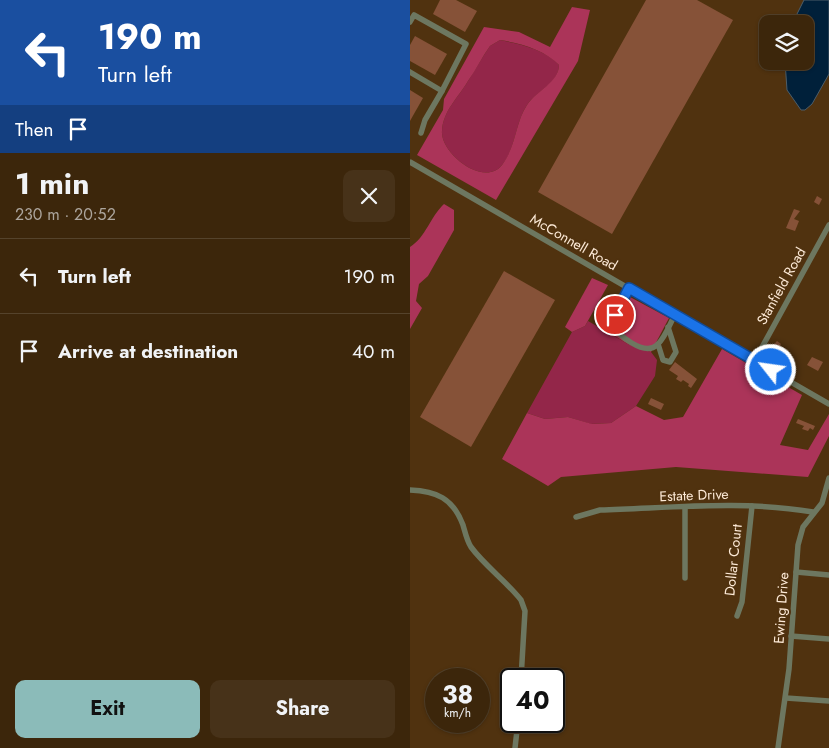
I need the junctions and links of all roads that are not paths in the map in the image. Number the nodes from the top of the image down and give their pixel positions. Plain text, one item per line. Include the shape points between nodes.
1 (410, 22) edge
2 (410, 72) edge
3 (442, 91) junction
4 (421, 133) dead end
5 (410, 162) edge
6 (829, 225) edge
7 (629, 288) junction
8 (675, 314) junction
9 (668, 327) junction
10 (658, 344) junction
11 (755, 360) junction
12 (829, 404) edge
13 (829, 478) edge
14 (410, 490) edge
15 (752, 506) junction
16 (685, 507) junction
17 (813, 512) junction
18 (576, 517) dead end
19 (796, 572) junction
20 (829, 575) edge
21 (685, 578) dead end
22 (737, 616) dead end
23 (791, 636) junction
24 (829, 639) edge
25 (522, 668) edge
26 (786, 698) junction
27 (829, 701) edge
28 (517, 733) edge
29 (515, 748) edge
30 (778, 748) edge

1 - 3 street via 414,15 466,44
2 - 3 street
3 - 4 street
5 - 7 street, McConnell Road
6 - 11 street, Stanfield Road
7 - 8 street, McConnell Road
7 - 10 street via 611,324 617,334 634,344 653,348
8 - 9 street
8 - 11 street, McConnell Road
9 - 10 street
9 - 10 street via 676,352 670,362 663,360
11 - 12 street, McConnell Road
13 - 17 street, Ewing Drive via 822,503
14 - 25 street via 430,490 447,502 462,523 470,546 521,600 525,611
15 - 16 street, Estate Drive
15 - 17 street, Estate Drive via 779,506
15 - 22 street, Dollar Court via 742,602
16 - 18 street, Estate Drive via 600,510
16 - 21 street
17 - 19 street, Ewing Drive via 800,536
19 - 20 street
19 - 23 street, Ewing Drive
23 - 24 street
23 - 26 street, Ewing Drive
26 - 27 street
26 - 30 street, Ewing Drive
28 - 29 street

